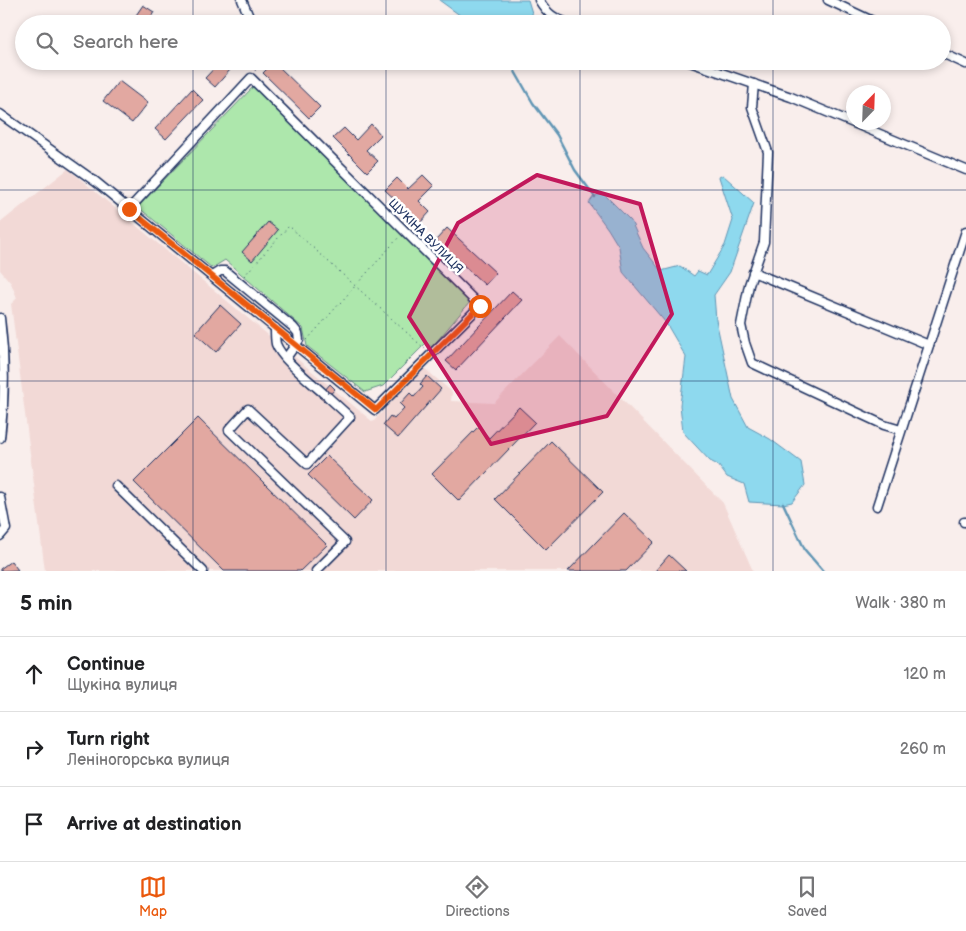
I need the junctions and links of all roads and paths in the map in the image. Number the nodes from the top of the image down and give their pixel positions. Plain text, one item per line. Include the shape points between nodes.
1 (242, 0) edge
2 (539, 0) edge
3 (828, 0) edge
4 (248, 15) edge
5 (551, 15) edge
6 (860, 15) edge
7 (951, 57) edge
8 (966, 64) edge
9 (255, 70) edge
10 (713, 70) edge
11 (251, 78) junction
12 (754, 84) junction
13 (0, 114) edge
14 (966, 170) edge
15 (129, 209) junction
16 (405, 231) junction
17 (966, 231) edge
18 (753, 272) junction
19 (212, 276) junction
20 (239, 282) junction
21 (356, 286) junction
22 (0, 318) edge
23 (275, 328) junction
24 (929, 345) junction
25 (298, 347) junction
26 (431, 354) junction
27 (286, 358) junction
28 (902, 430) junction
29 (0, 438) edge
30 (116, 486) dead end
31 (0, 498) edge
32 (877, 506) dead end
33 (0, 536) edge
34 (203, 571) edge
35 (316, 571) edge

1 - 4 street
2 - 5 street
3 - 6 street
7 - 8 street
9 - 11 path
10 - 12 street
11 - 15 street
11 - 16 street, ЩУКІНА ВУЛИЦЯ
12 - 14 street
12 - 18 street via 752,107 768,152 764,242
13 - 15 street via 78,168
15 - 19 street
16 - 21 path
16 - 26 street, ЩУКІНА ВУЛИЦЯ via 480,306
17 - 24 street
18 - 24 street
18 - 28 street via 741,325 752,363 884,425
19 - 20 street via 225,271
19 - 23 street
20 - 21 path via 289,226
20 - 25 street via 294,327 298,333
21 - 25 path
21 - 26 path
22 - 29 street via 3,342
23 - 25 street
23 - 27 street via 276,343
24 - 28 street
25 - 26 street, ЩУКІНА ВУЛИЦЯ via 376,410
25 - 27 street
27 - 35 street via 350,418 307,464 248,409 228,430 345,542
28 - 32 street
30 - 34 street
31 - 33 street via 6,529

